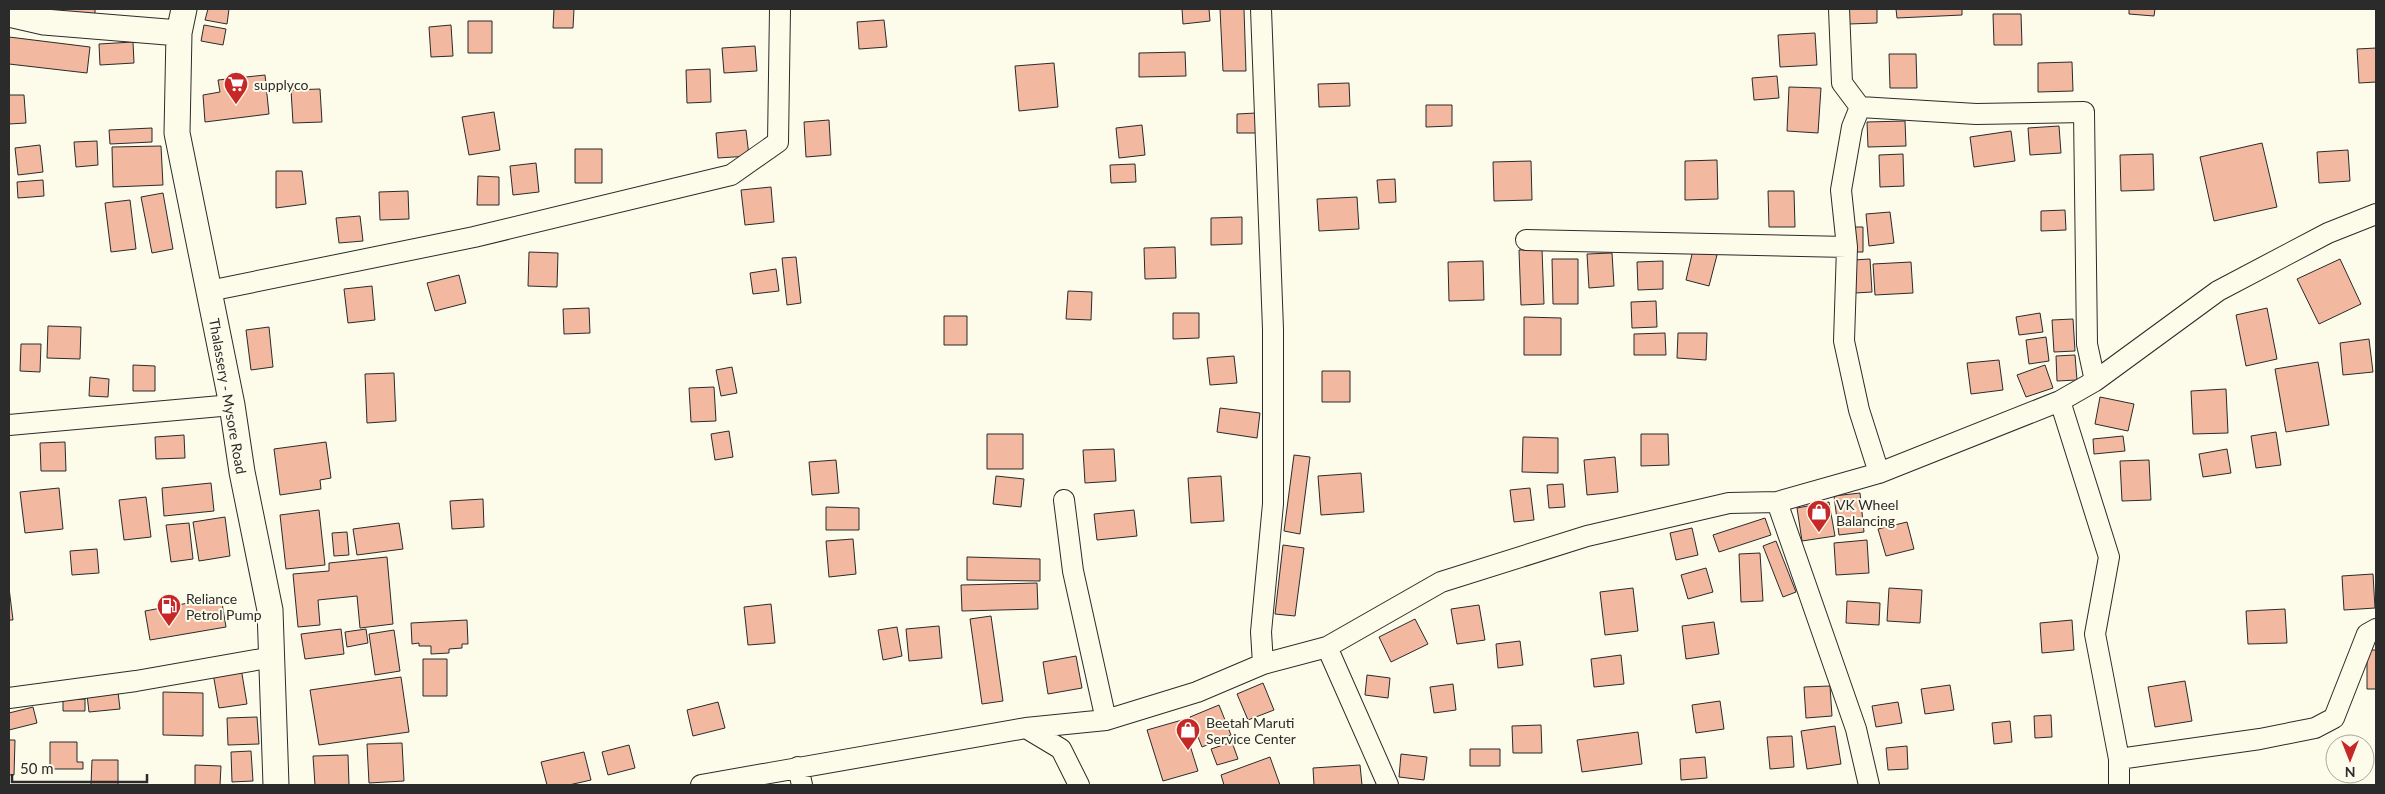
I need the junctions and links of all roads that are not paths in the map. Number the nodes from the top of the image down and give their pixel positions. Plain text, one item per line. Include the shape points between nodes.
1 (780, 9) edge
2 (1261, 9) edge
3 (1839, 9) edge
4 (9, 14) edge
5 (182, 21) edge
6 (1860, 107) junction
7 (2376, 214) edge
8 (1526, 240) dead end
9 (1847, 247) junction
10 (209, 292) junction
11 (2095, 381) junction
12 (2060, 401) junction
13 (232, 405) junction
14 (9, 425) edge
15 (1879, 473) junction
16 (1064, 500) dead end
17 (1777, 502) junction
18 (2376, 629) edge
19 (1327, 647) junction
20 (273, 657) junction
21 (1263, 664) junction
22 (9, 698) edge
23 (1106, 720) junction
24 (1026, 728) junction
25 (2119, 759) junction
26 (800, 776) edge
27 (276, 785) edge
28 (701, 785) edge
29 (1079, 785) edge
30 (1388, 785) edge
31 (1869, 785) edge
32 (2119, 785) edge

1 - 10 street via 778,142 731,174 474,237
2 - 21 street via 1272,329 1272,504 1261,632
3 - 6 street via 1842,83
4 - 5 main road via 44,22
5 - 10 main road, Thalassery - Mysore Road via 177,133
6 - 9 street via 1852,127 1841,190
6 - 11 street via 1976,114 2084,112 2087,344
7 - 11 street via 2328,233 2218,291
8 - 9 street
9 - 15 street via 1844,341 1859,410
10 - 13 main road, Thalassery - Mysore Road
11 - 12 street
12 - 15 street
12 - 25 street via 2109,557 2095,634
13 - 14 street
13 - 20 main road, Thalassery - Mysore Road via 270,610
15 - 17 street
16 - 23 street via 1073,571
17 - 19 street via 1729,503 1587,536 1441,582
17 - 31 street via 1856,729
18 - 25 street via 2367,634 2334,718 2315,728
19 - 21 street
19 - 30 street
20 - 22 street via 136,682
20 - 27 main road, Thalassery - Mysore Road
21 - 23 street via 1197,692
23 - 24 street
24 - 26 street
24 - 29 street via 1061,749
25 - 32 street
26 - 28 street

